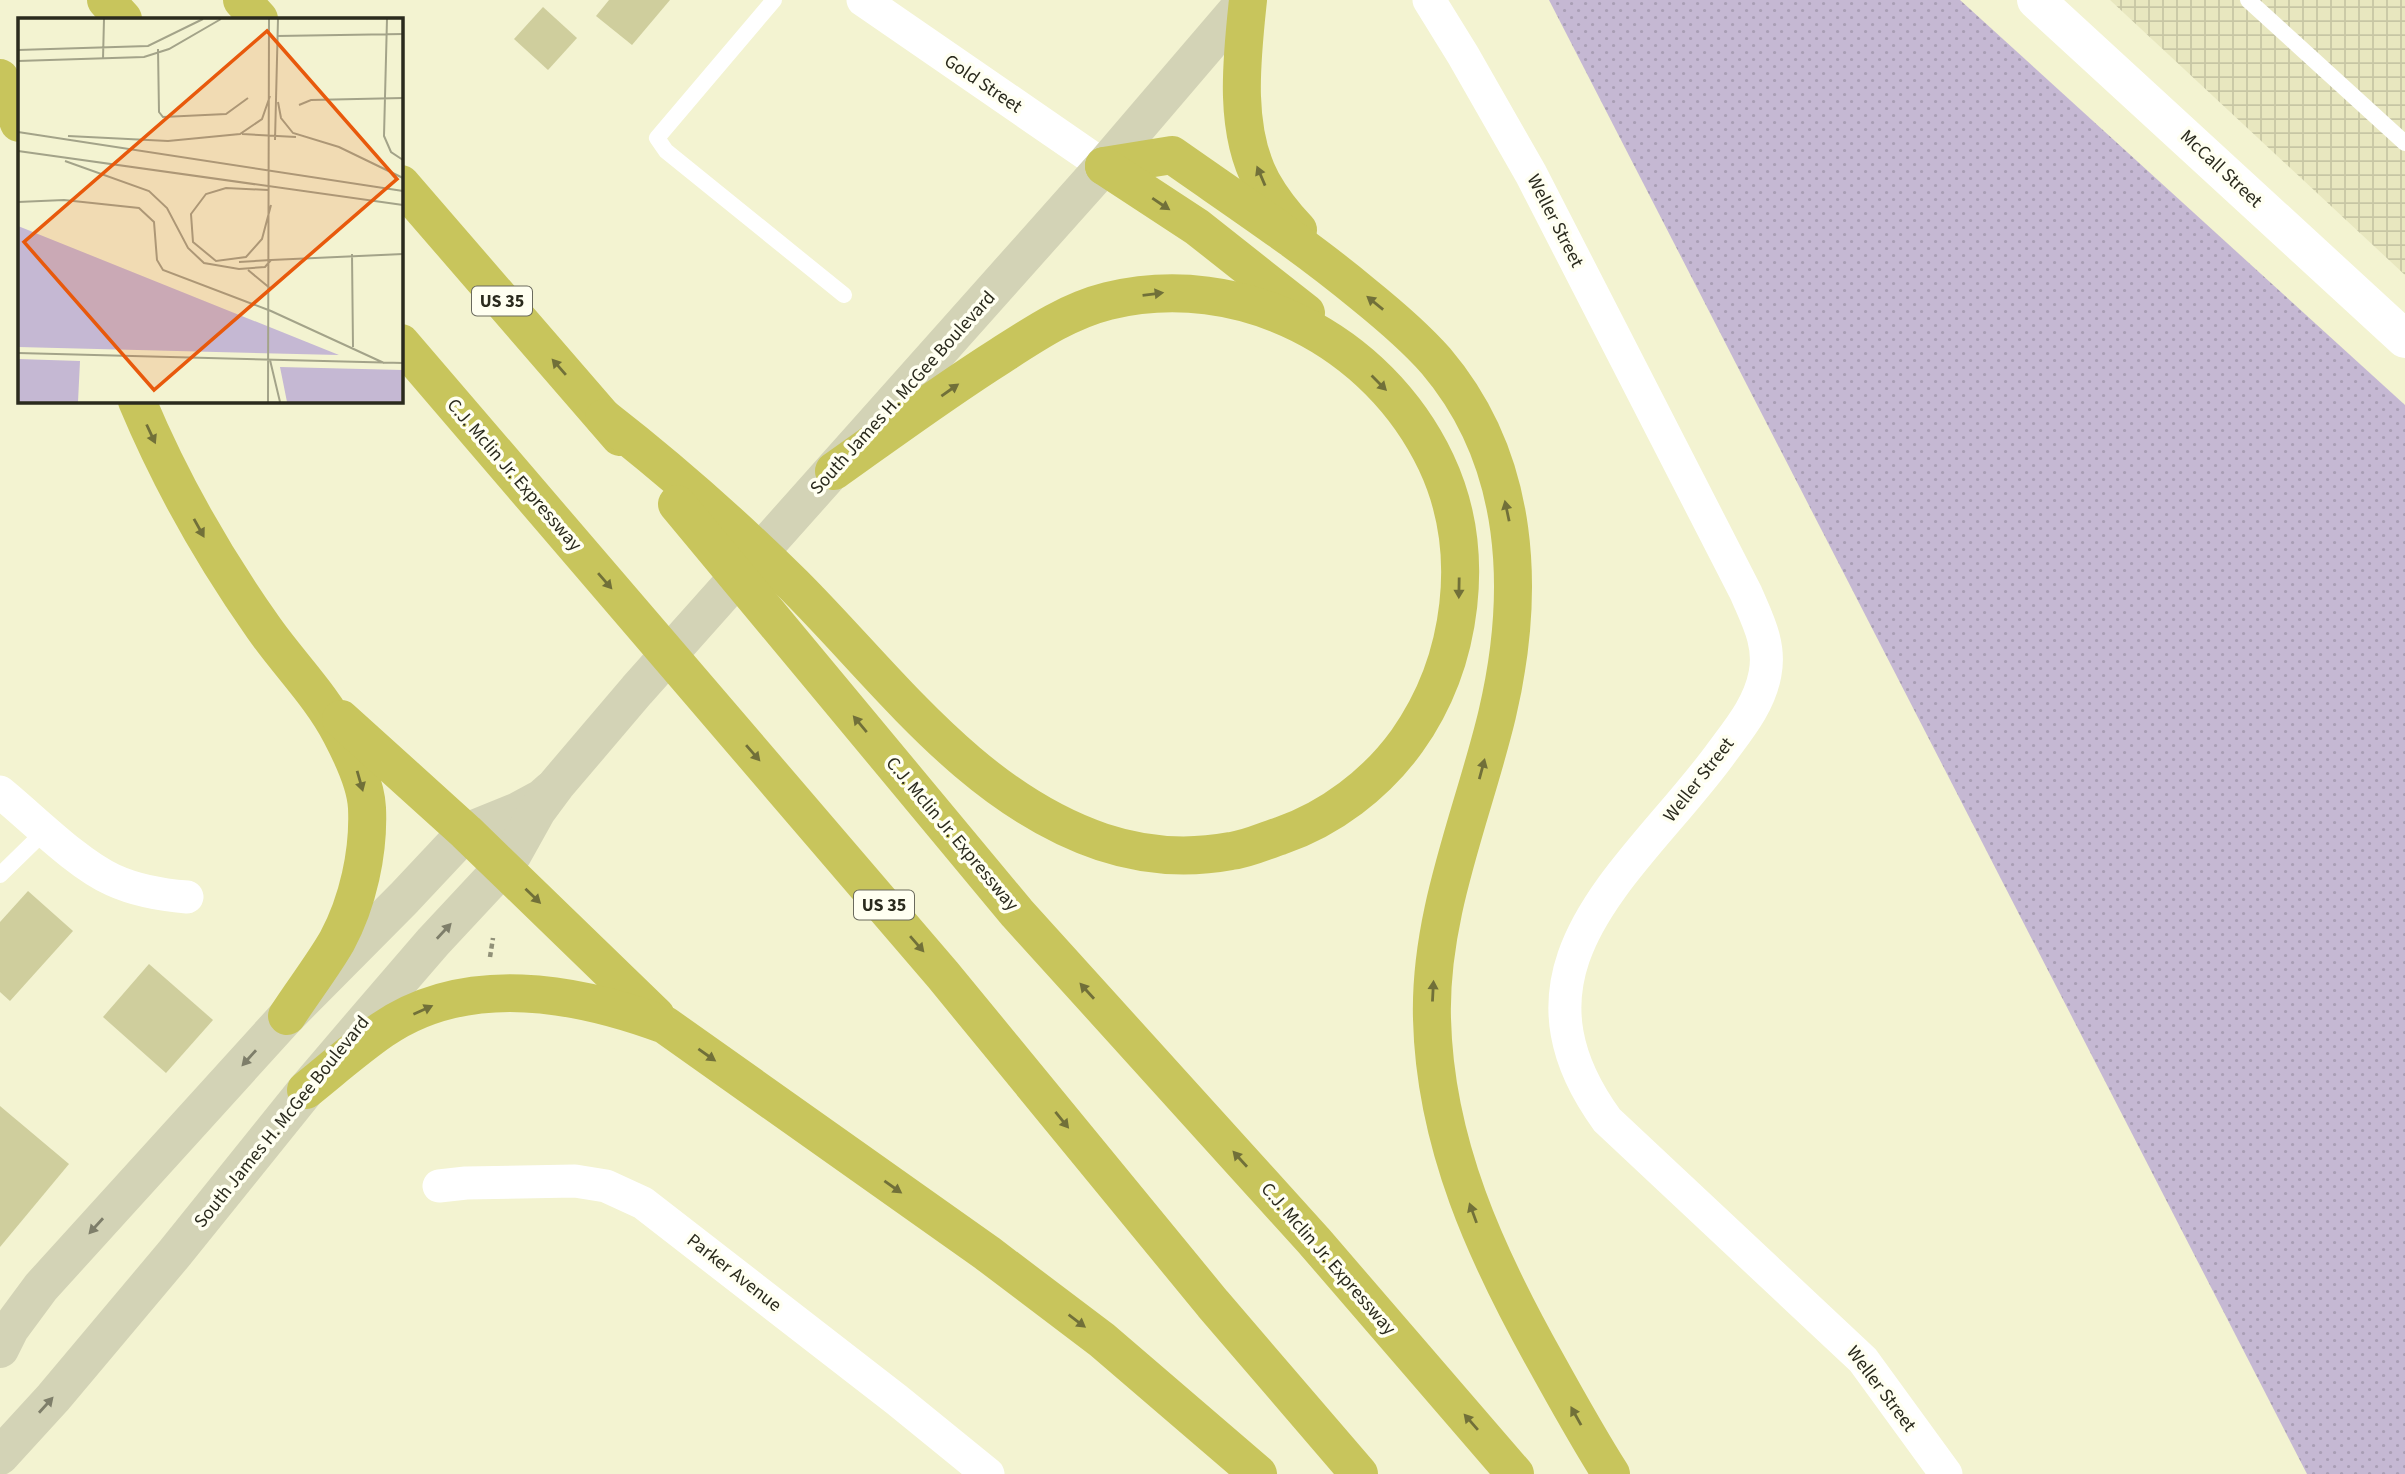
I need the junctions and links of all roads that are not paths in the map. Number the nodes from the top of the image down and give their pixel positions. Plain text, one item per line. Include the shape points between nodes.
1 (106, 0) edge
2 (242, 0) edge
3 (774, 0) edge
4 (863, 0) edge
5 (1247, 0) edge
6 (1429, 0) edge
7 (2036, 0) edge
8 (2248, 0) edge
9 (122, 18) edge
10 (258, 18) edge
11 (0, 78) edge
12 (18, 121) edge
13 (2405, 143) edge
14 (1104, 166) junction
15 (402, 185) edge
16 (1332, 268) junction
17 (844, 295) dead end
18 (2405, 339) edge
19 (402, 344) edge
20 (1342, 349) junction
21 (136, 402) edge
22 (604, 418) junction
23 (834, 471) junction
24 (318, 699) junction
25 (557, 784) junction
26 (0, 792) edge
27 (46, 831) junction
28 (466, 832) junction
29 (503, 867) junction
30 (0, 875) edge
31 (187, 897) dead end
32 (287, 1016) junction
33 (665, 1025) junction
34 (306, 1090) junction
35 (439, 1185) dead end
36 (0, 1349) edge
37 (0, 1456) edge
38 (988, 1474) edge
39 (1258, 1474) edge
40 (1359, 1474) edge
41 (1515, 1474) edge
42 (1611, 1474) edge
43 (1946, 1474) edge

1 - 9 highway
2 - 10 highway
3 - 17 lane via 657,138 666,151
4 - 14 street, Gold Street
5 - 14 main road, South James H. McGee Boulevard
16 -> 5 highway via 1277,207 1261,180 1247,138 1241,91
6 - 43 street, Weller Street via 1541,193 1746,593 1766,644 1766,672 1748,716 1602,900 1574,951 1564,1015 1570,1051 1607,1120 1863,1360
7 - 18 street, McCall Street
8 - 13 lane
11 - 12 highway
14 - 16 highway via 1172,155
14 -> 20 highway via 1197,228 1308,315
14 - 23 main road, South James H. McGee Boulevard
22 -> 15 highway, C.J. Mclin Jr. Expressway / US 35
42 -> 16 highway via 1510,1296 1474,1219 1451,1149 1437,1080 1432,1018 1443,907 1497,714 1511,638 1514,561 1508,516 1497,472 1472,414 1438,364 1406,329
19 -> 40 highway, C.J. Mclin Jr. Expressway / US 35 via 943,975
20 -> 22 highway via 1385,388 1417,427 1441,475 1458,545 1460,591 1453,645 1421,722 1366,787 1296,831 1235,851 1184,856 1145,853 1100,841 1041,815 1003,791 936,734 791,583 662,463
23 -> 20 highway via 1054,322 1105,302 1159,293 1233,299 1293,320
21 -> 24 highway via 202,534 263,628
41 -> 22 highway, C.J. Mclin Jr. Expressway / US 35 via 1314,1241 1017,914
23 - 25 main road, South James H. McGee Boulevard
24 - 28 highway
24 -> 32 highway via 341,732 357,770 367,806 365,859 337,941
25 - 28 main road, South James H. McGee Boulevard via 542,798
25 - 29 main road, South James H. McGee Boulevard
26 - 27 street
27 - 30 lane
27 - 31 street via 113,880 155,894
28 - 29 highway
28 - 32 main road, South James H. McGee Boulevard
29 -> 33 highway
34 -> 29 main road, South James H. McGee Boulevard
32 -> 36 main road, South James H. McGee Boulevard via 41,1287
34 -> 33 highway via 384,1029 428,1006 464,997 510,993 574,998
33 -> 39 highway via 1102,1340
37 -> 34 main road, South James H. McGee Boulevard via 174,1254
35 - 38 street, Parker Avenue via 575,1181 606,1186 643,1203

